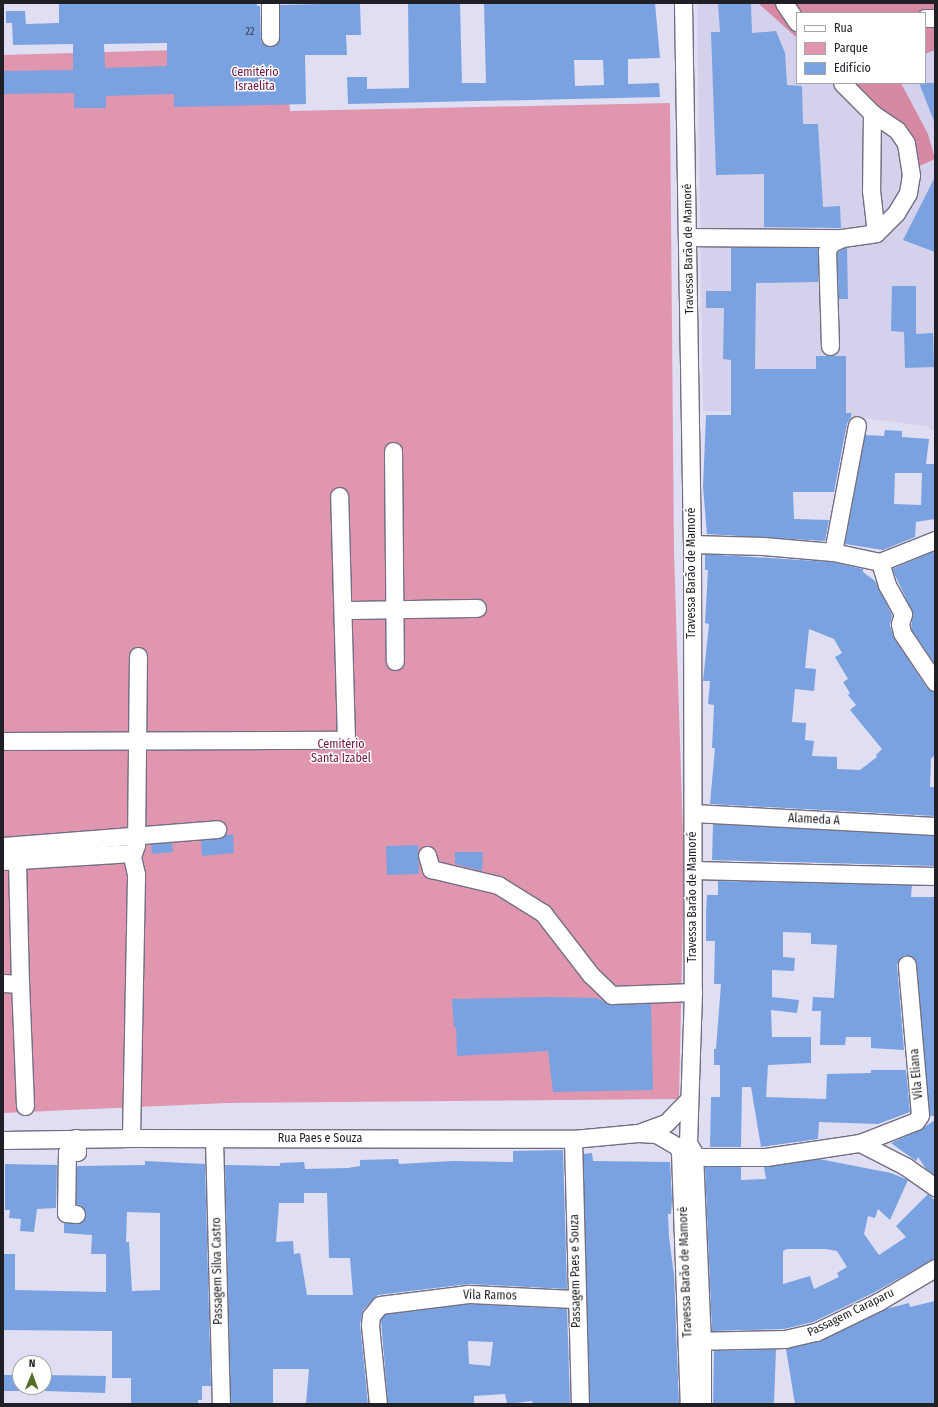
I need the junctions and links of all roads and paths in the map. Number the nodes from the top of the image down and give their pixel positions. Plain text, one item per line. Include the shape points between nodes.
1 (270, 3) edge
2 (683, 3) edge
3 (784, 3) edge
4 (796, 19) edge
5 (270, 37) dead end
6 (843, 84) edge
7 (872, 113) junction
8 (876, 233) junction
9 (689, 237) junction
10 (842, 238) junction
11 (830, 346) dead end
12 (857, 425) dead end
13 (393, 451) dead end
14 (339, 496) dead end
15 (935, 540) edge
16 (692, 544) junction
17 (833, 552) junction
18 (880, 562) junction
19 (477, 608) dead end
20 (396, 609) junction
21 (342, 610) junction
22 (138, 656) dead end
23 (396, 662) dead end
24 (935, 682) edge
25 (137, 739) junction
26 (5, 741) dead end
27 (693, 813) junction
28 (935, 826) edge
29 (217, 829) dead end
30 (136, 835) junction
31 (3, 846) edge
32 (133, 853) junction
33 (427, 855) dead end
34 (10, 860) edge
35 (693, 870) junction
36 (935, 876) edge
37 (907, 966) dead end
38 (20, 981) junction
39 (3, 983) edge
40 (693, 992) junction
41 (688, 1100) junction
42 (25, 1106) dead end
43 (638, 1133) junction
44 (76, 1138) junction
45 (131, 1138) junction
46 (214, 1139) junction
47 (573, 1139) junction
48 (3, 1140) edge
49 (860, 1143) junction
50 (687, 1151) junction
51 (935, 1187) edge
52 (76, 1214) dead end
53 (935, 1268) edge
54 (575, 1299) junction
55 (695, 1341) junction
56 (221, 1404) edge
57 (378, 1404) edge
58 (580, 1404) edge
59 (689, 1404) edge
60 (702, 1404) edge

1 - 5 street
2 - 9 street, Travessa Barão de Mamoré
3 - 4 street
6 - 7 street
7 - 8 street via 871,190
7 - 8 street via 897,130 906,143 911,175 908,193 896,213
8 - 10 street
9 - 10 street
9 - 16 street, Travessa Barão de Mamoré
10 - 11 street via 830,244 827,251
12 - 17 street
13 - 20 street
14 - 21 street
15 - 18 street
16 - 17 street via 763,546
16 - 27 street, Travessa Barão de Mamoré
17 - 18 street
18 - 24 street via 887,585 903,614 900,624 902,633
19 - 20 street
20 - 21 street
20 - 23 street
21 - 25 street via 346,740
22 - 25 street
25 - 26 street
25 - 30 street
27 - 28 street, Alameda A
27 - 35 street, Travessa Barão de Mamoré
29 - 30 street
30 - 31 street
30 - 32 street
32 - 34 street
32 - 45 street via 136,874
33 - 40 street via 431,869 498,885 543,913 590,975 612,995
34 - 38 street
35 - 36 street
35 - 40 street, Travessa Barão de Mamoré
37 - 49 street, Vila Eliana via 920,1115 916,1121
38 - 39 street via 20,984
38 - 42 street
40 - 41 street, Travessa Barão de Mamoré
41 - 43 street, Rua Paes e Souza via 666,1123
41 - 50 street, Travessa Barão de Mamoré
43 - 47 street, Rua Paes e Souza
43 - 50 street, Rua Paes e Souza via 656,1134
44 - 45 street, Rua Paes e Souza
44 - 48 street, Rua Paes e Souza
44 - 52 street via 77,1152 67,1152 66,1213
45 - 46 street, Rua Paes e Souza
46 - 47 street, Rua Paes e Souza
46 - 56 street, Passagem Silva Castro
47 - 54 street, Passagem Paes e Souza
49 - 50 street via 766,1157
49 - 51 street via 905,1166
50 - 55 street, Travessa Barão de Mamoré
53 - 55 street, Passagem Caraparu via 878,1302 816,1332 785,1339
54 - 57 street, Vila Ramos via 468,1294 380,1305 371,1316 370,1325
54 - 58 street, Passagem Paes e Souza
55 - 59 street, Travessa Barão de Mamoré
55 - 60 street, Travessa Barão de Mamoré

